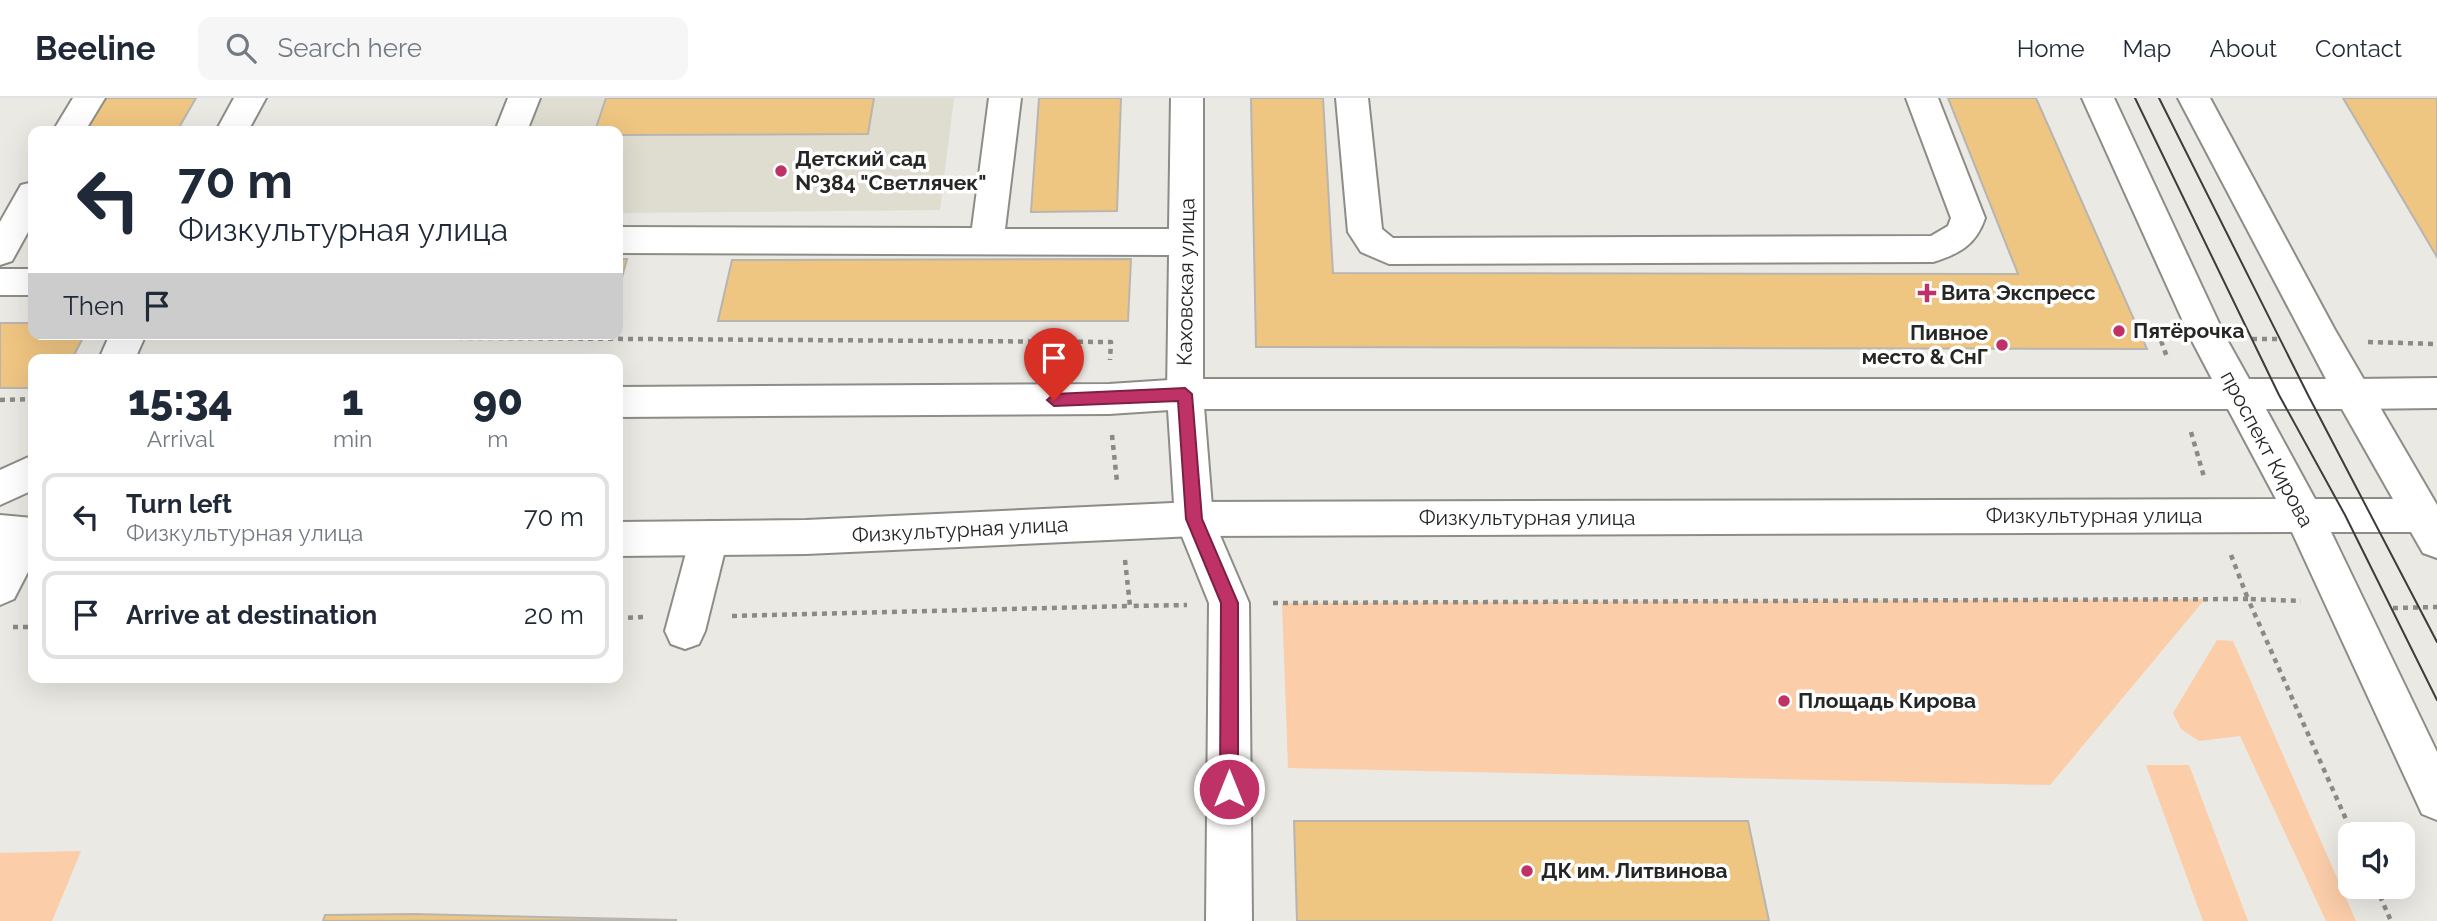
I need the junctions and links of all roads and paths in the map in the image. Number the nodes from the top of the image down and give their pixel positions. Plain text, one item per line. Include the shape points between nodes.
1 (89, 98) edge
2 (250, 98) edge
3 (524, 98) edge
4 (1005, 98) edge
5 (1187, 98) edge
6 (1352, 98) edge
7 (1922, 98) edge
8 (2098, 98) edge
9 (2194, 98) edge
10 (72, 126) edge
11 (235, 126) edge
12 (513, 126) edge
13 (28, 203) edge
14 (623, 240) edge
15 (987, 241) junction
16 (1186, 242) junction
17 (0, 252) edge
18 (0, 282) edge
19 (28, 282) edge
20 (2437, 393) edge
21 (1185, 394) junction
22 (2354, 394) junction
23 (2238, 395) junction
24 (28, 399) edge
25 (0, 400) edge
26 (623, 402) edge
27 (28, 474) edge
28 (0, 489) edge
29 (2304, 515) junction
30 (1194, 519) junction
31 (2432, 523) edge
32 (20, 534) edge
33 (709, 538) junction
34 (623, 539) edge
35 (0, 587) edge
36 (2248, 599) dead end
37 (1130, 606) dead end
38 (623, 618) edge
39 (687, 624) junction
40 (0, 627) edge
41 (28, 627) edge
42 (2437, 799) edge
43 (2347, 822) edge
44 (2381, 899) edge
45 (1229, 921) edge
46 (2391, 921) edge

1 - 10 main road
2 - 11 main road
3 - 12 main road
4 - 15 main road
5 - 16 main road, Каховская улица
6 - 7 main road via 1365,232 1373,243 1404,251 1933,249 1954,241 1965,230 1968,218
8 - 23 main road, проспект Кирова
9 - 22 main road
13 - 17 main road
14 - 15 main road
15 - 16 main road
16 - 21 main road, Каховская улица
18 - 19 main road
20 - 22 main road
21 - 23 main road
21 - 26 main road via 1109,399
21 - 30 main road, Каховская улица
22 - 23 main road
22 - 31 main road
23 - 29 main road, проспект Кирова
24 - 25 path
27 - 28 main road
29 - 30 main road, Физкультурная улица
29 - 31 main road, Физкультурная улица
29 - 42 main road, проспект Кирова
30 - 33 main road, Физкультурная улица
30 - 45 main road, Каховская улица via 1229,603
32 - 35 main road
33 - 34 main road, Физкультурная улица
33 - 39 main road
36 - 43 path
37 - 39 path
38 - 39 path
40 - 41 path
44 - 46 path

